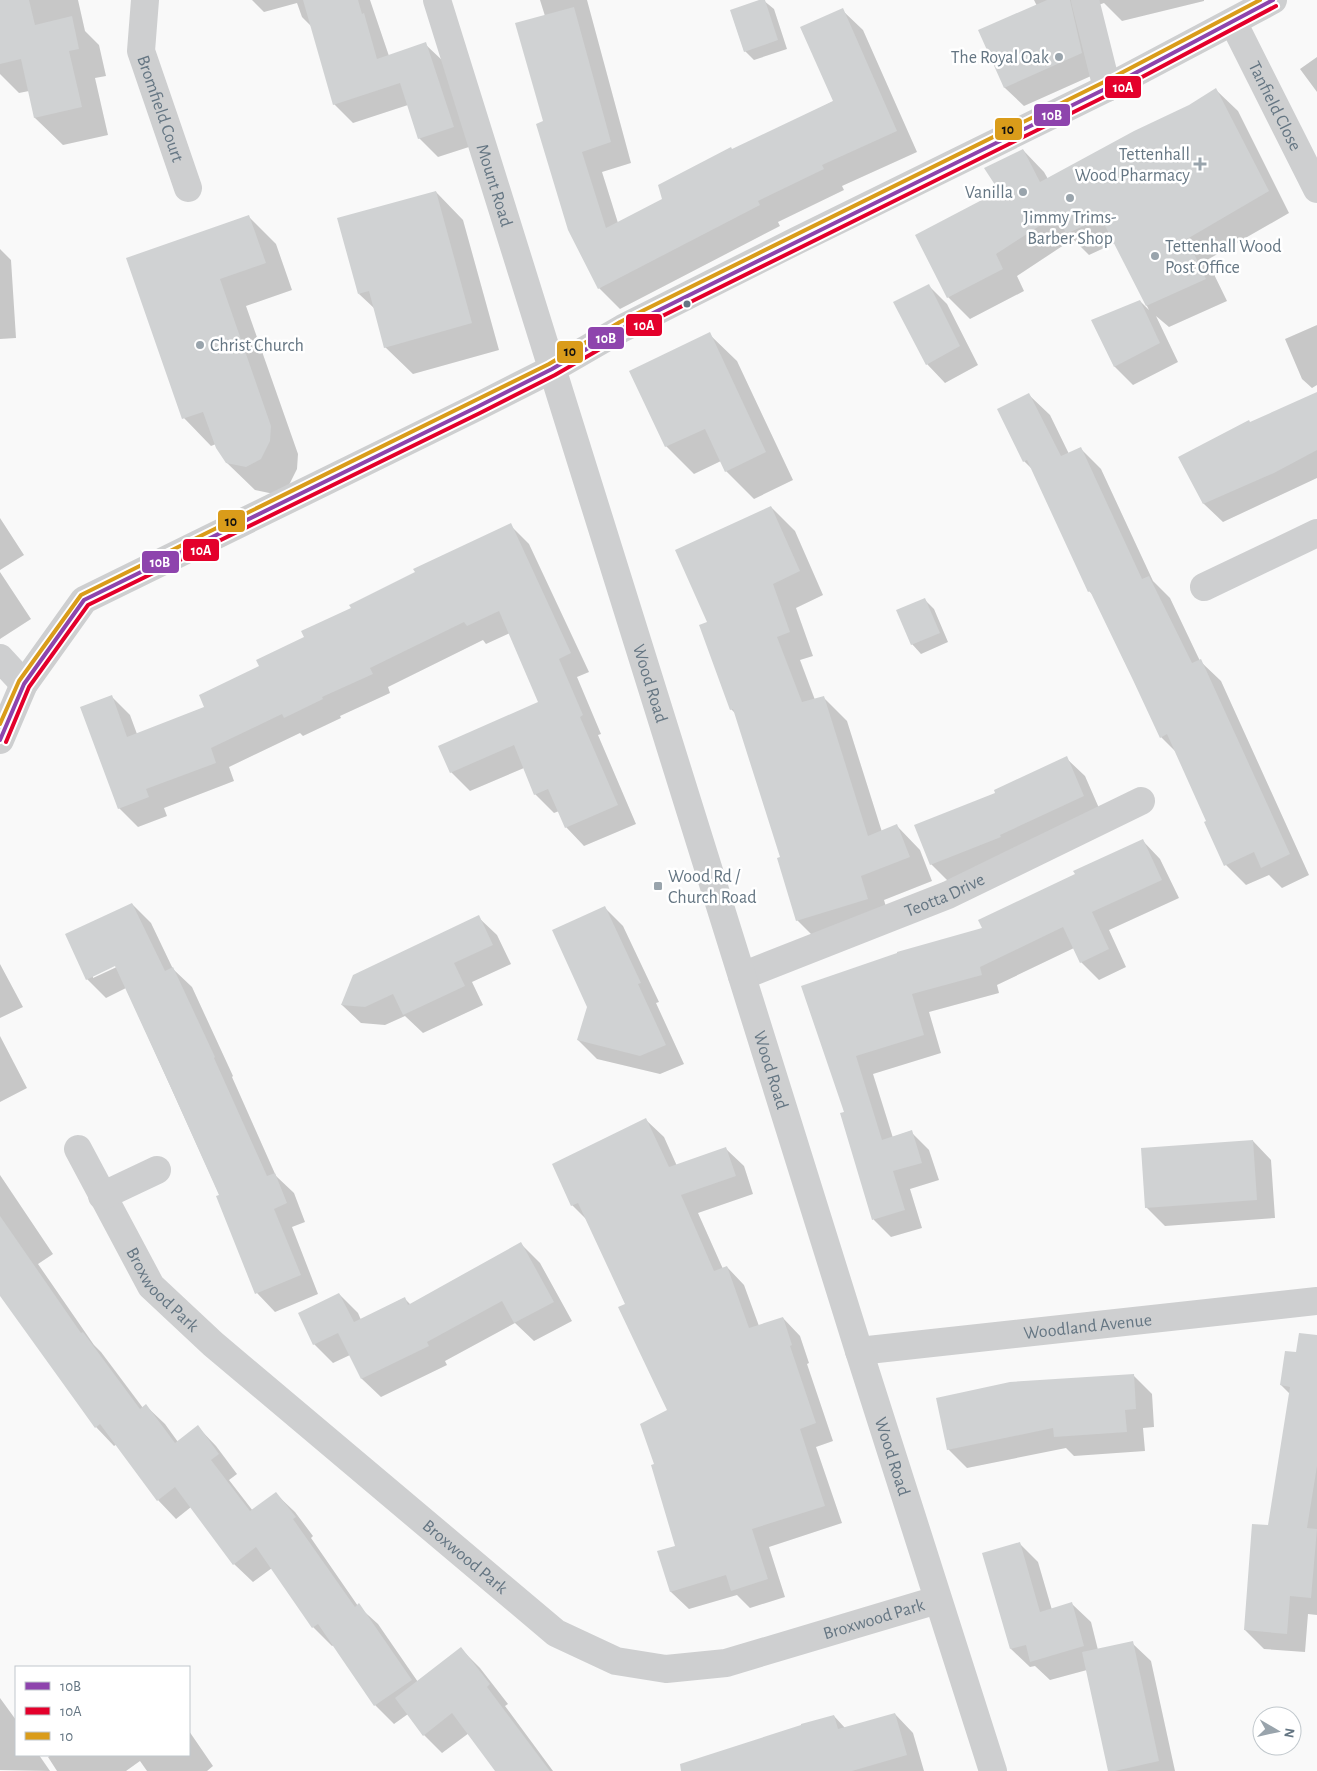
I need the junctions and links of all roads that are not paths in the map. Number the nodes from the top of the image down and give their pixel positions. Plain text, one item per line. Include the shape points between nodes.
1 (145, 0) edge
2 (437, 0) edge
3 (1085, 0) edge
4 (1273, 0) edge
5 (1233, 22) junction
6 (1107, 88) junction
7 (188, 188) dead end
8 (1317, 189) edge
9 (552, 369) junction
10 (1317, 533) edge
11 (1204, 587) dead end
12 (0, 658) edge
13 (24, 684) junction
14 (0, 740) edge
15 (1141, 801) dead end
16 (742, 976) junction
17 (78, 1149) dead end
18 (157, 1170) dead end
19 (102, 1196) junction
20 (1317, 1302) edge
21 (859, 1351) junction
22 (937, 1600) junction
23 (993, 1771) edge

1 - 7 street, Bromfield Court via 141,52
2 - 9 street, Mount Road
3 - 6 street
4 - 5 street
5 - 6 street
5 - 8 street, Tanfield Close
6 - 9 street via 735,271 623,328
9 - 13 street via 84,600
9 - 16 street, Wood Road
10 - 11 street
12 - 13 street
13 - 14 street
15 - 16 street, Teotta Drive via 948,895
16 - 21 street, Wood Road
17 - 19 street, Broxwood Park
18 - 19 street
19 - 22 street, Broxwood Park via 150,1286 213,1344 556,1633 616,1661 666,1669 726,1664
20 - 21 street, Woodland Avenue
21 - 22 street, Wood Road
22 - 23 street, Wood Road

